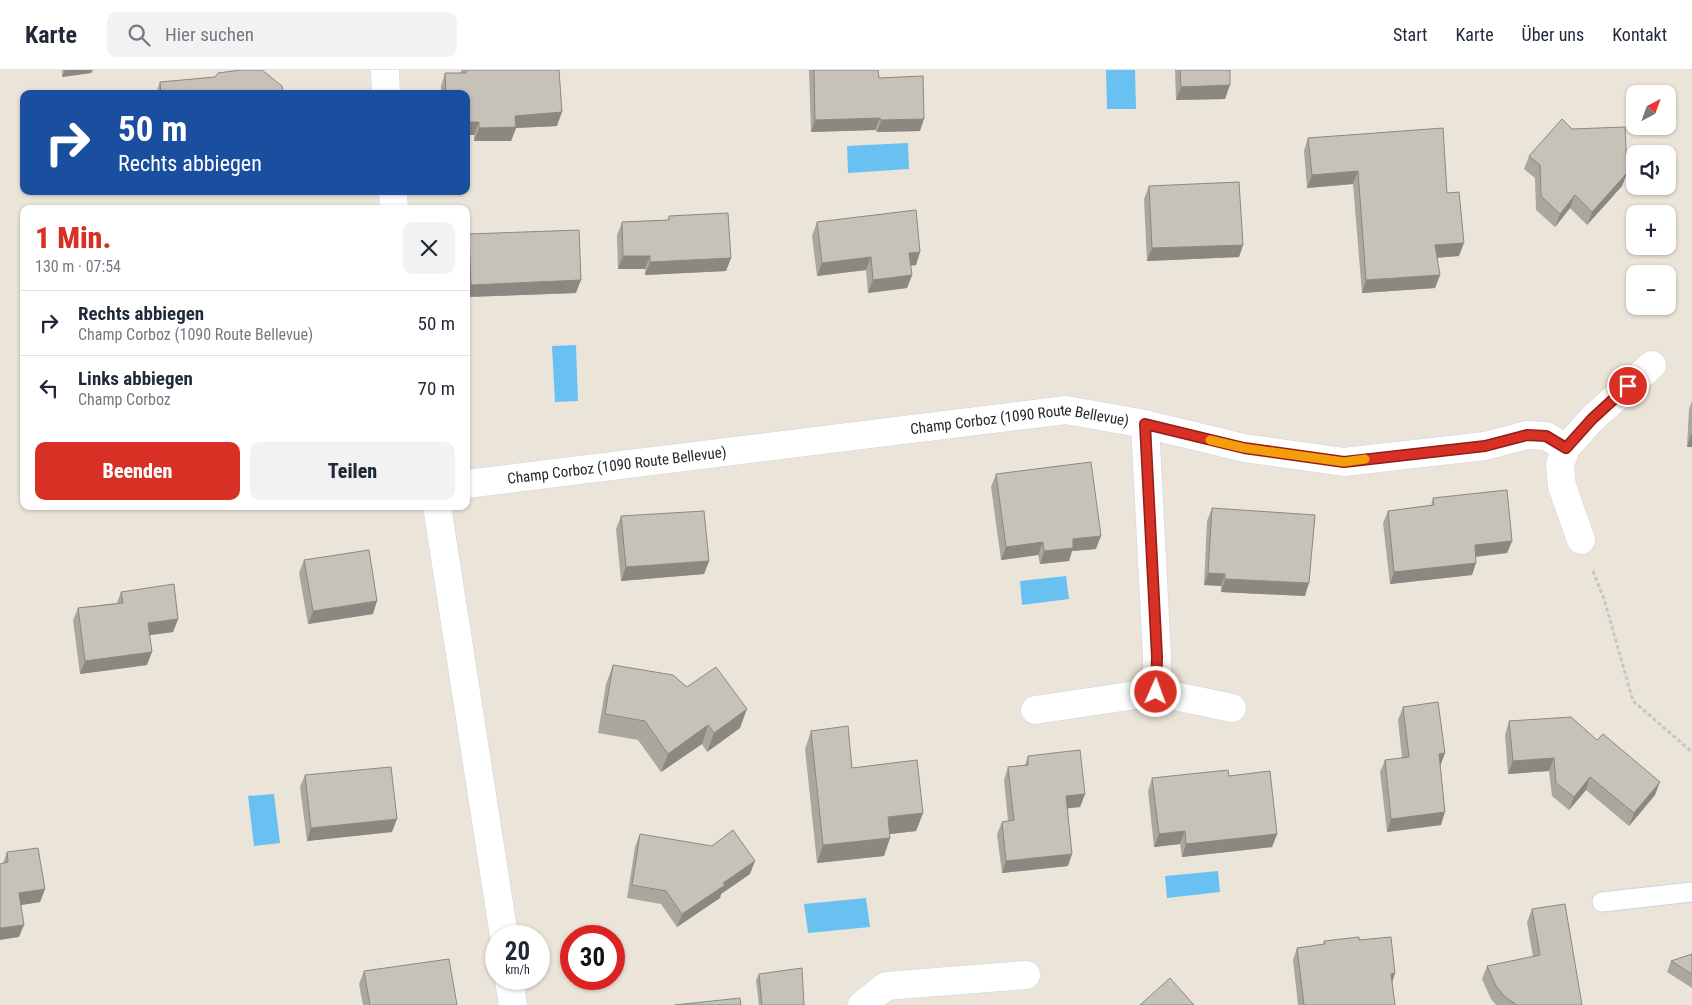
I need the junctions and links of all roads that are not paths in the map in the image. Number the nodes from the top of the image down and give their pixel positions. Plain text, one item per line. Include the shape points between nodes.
1 (385, 70) edge
2 (386, 90) edge
3 (1652, 365) dead end
4 (1145, 424) junction
5 (1566, 448) junction
6 (470, 484) edge
7 (438, 510) edge
8 (1581, 540) road end
9 (1156, 692) junction
10 (1232, 708) dead end
11 (1035, 710) dead end
12 (1692, 892) edge
13 (1602, 902) dead end
14 (502, 925) edge
15 (1026, 976) dead end
16 (511, 990) edge
17 (513, 1005) edge
18 (862, 1005) edge

1 - 2 street
3 - 5 street via 1592,419
4 - 5 street, Champ Corboz (1090 Route Bellevue) via 1244,448 1344,462 1485,446 1527,435 1546,436
4 - 6 street, Champ Corboz (1090 Route Bellevue) via 1066,410
4 - 9 street
5 - 8 street via 1560,465 1562,486
7 - 14 street
9 - 10 street
9 - 11 street
12 - 13 lane
15 - 18 street via 886,986
16 - 17 street

